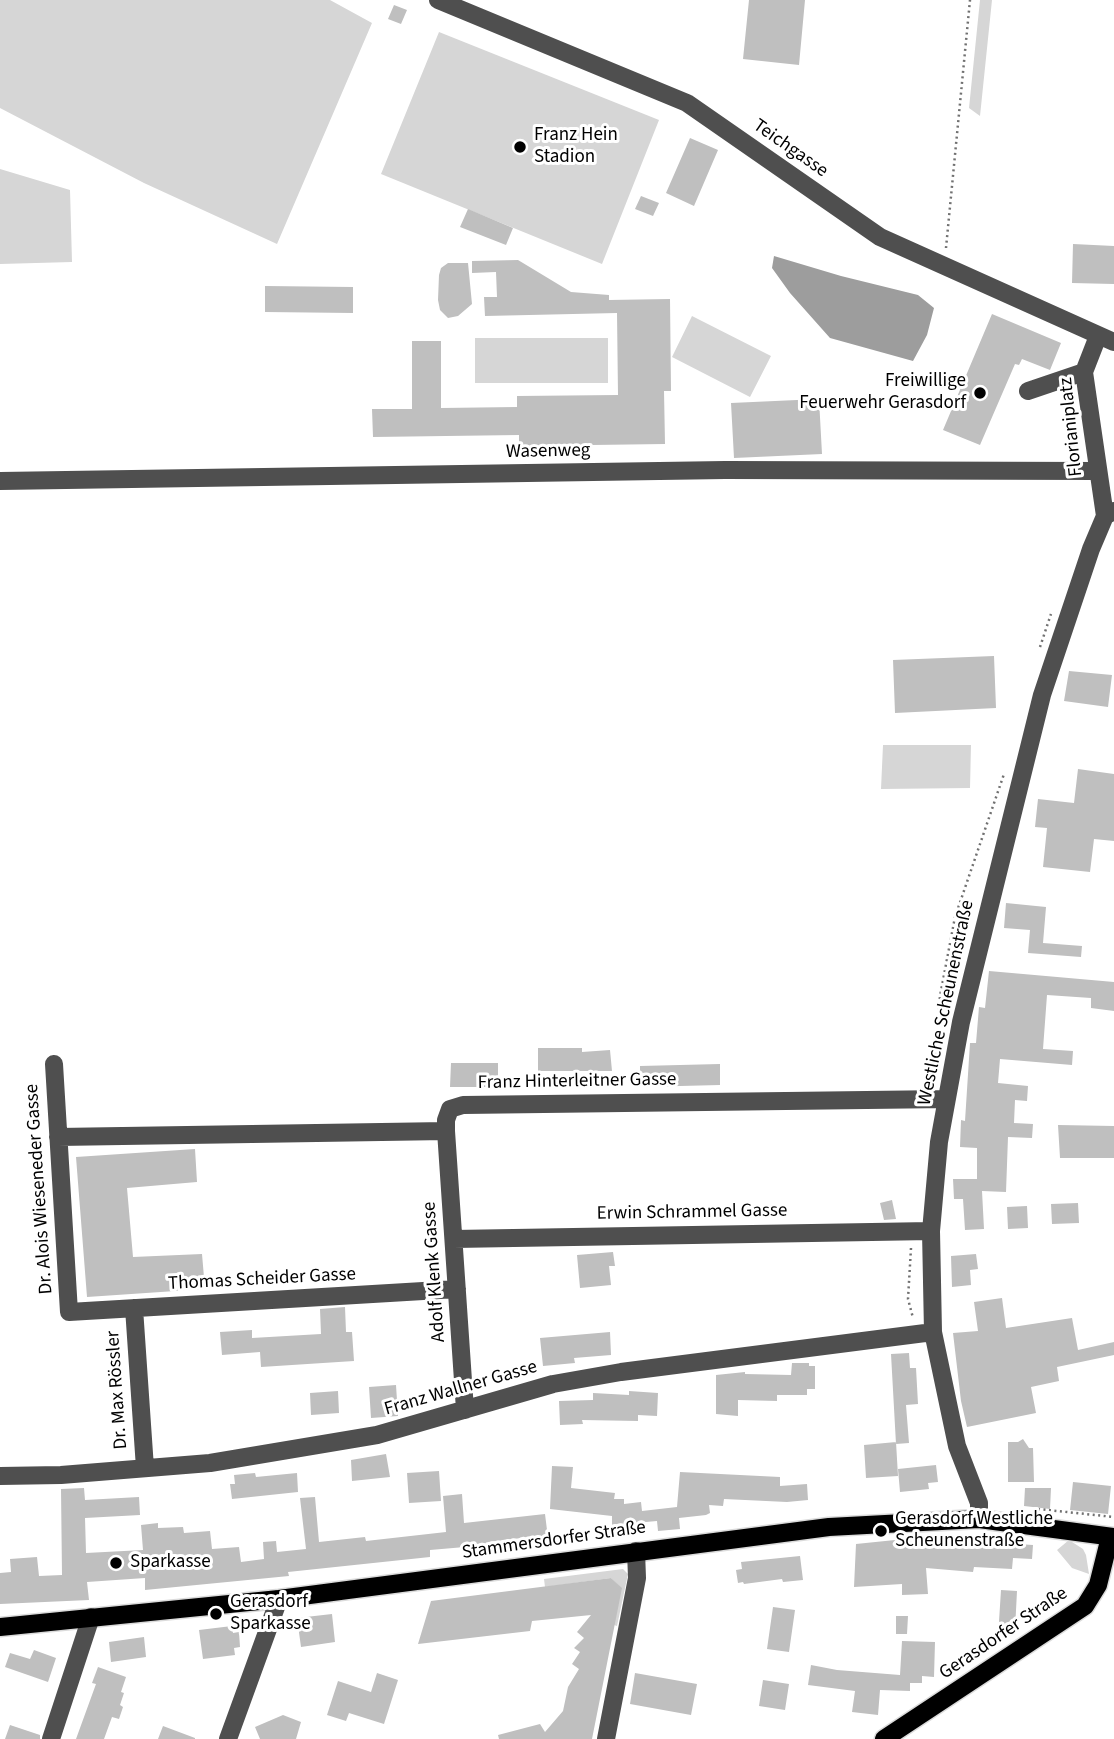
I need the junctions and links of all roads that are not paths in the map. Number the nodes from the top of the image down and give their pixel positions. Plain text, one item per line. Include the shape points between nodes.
1 (438, 0) edge
2 (1106, 339) edge
3 (1084, 372) junction
4 (1028, 391) dead end
5 (1097, 471) junction
6 (0, 481) edge
7 (1110, 514) edge
8 (54, 1064) dead end
9 (947, 1099) junction
10 (446, 1131) junction
11 (58, 1137) junction
12 (931, 1231) junction
13 (454, 1239) junction
14 (457, 1289) junction
15 (134, 1308) junction
16 (69, 1312) joint
17 (933, 1332) junction
18 (465, 1410) junction
19 (145, 1468) junction
20 (0, 1476) edge
21 (979, 1519) junction
22 (1112, 1537) edge
23 (636, 1551) junction
24 (279, 1599) junction
25 (91, 1617) junction
26 (0, 1627) edge
27 (51, 1739) edge
28 (228, 1739) edge
29 (606, 1739) edge
30 (884, 1739) edge

1 - 2 street, Teichgasse via 687,103 880,237
2 - 3 street, Florianiplatz
3 - 4 street
3 - 5 street, Florianiplatz
5 - 6 street, Wasenweg via 725,470
5 - 7 street, Florianiplatz
7 - 9 street, Westliche Scheunenstraße via 1091,549 1042,695 961,1022
8 - 11 street, Dr. Alois Wieseneder Gasse
9 - 10 street, Franz Hinterleitner Gasse via 463,1105 450,1109
9 - 12 street, Westliche Scheunenstraße
10 - 11 street
10 - 13 street, Adolf Klenk Gasse
11 - 16 street, Dr. Alois Wieseneder Gasse
12 - 13 street, Erwin Schrammel Gasse
12 - 17 street, Westliche Scheunenstraße
13 - 14 street, Adolf Klenk Gasse
14 - 15 street, Thomas Scheider Gasse
14 - 18 street, Adolf Klenk Gasse
15 - 16 street, Thomas Scheider Gasse
15 - 19 street, Dr. Max Rössler
17 - 18 street, Franz Wallner Gasse via 621,1372 553,1384
17 - 21 street, Westliche Scheunenstraße via 957,1446 979,1503
18 - 19 street, Franz Wallner Gasse via 377,1435 210,1463
19 - 20 street, Franz Wallner Gasse
21 - 22 main road, Stammersdorfer Straße
21 - 23 main road, Stammersdorfer Straße via 828,1527
22 - 30 main road, Gerasdorfer Straße via 1098,1585 1085,1606
23 - 24 main road, Stammersdorfer Straße
23 - 29 street via 637,1578
24 - 25 main road, Stammersdorfer Straße
24 - 28 street
25 - 26 main road, Stammersdorfer Straße
25 - 27 street

